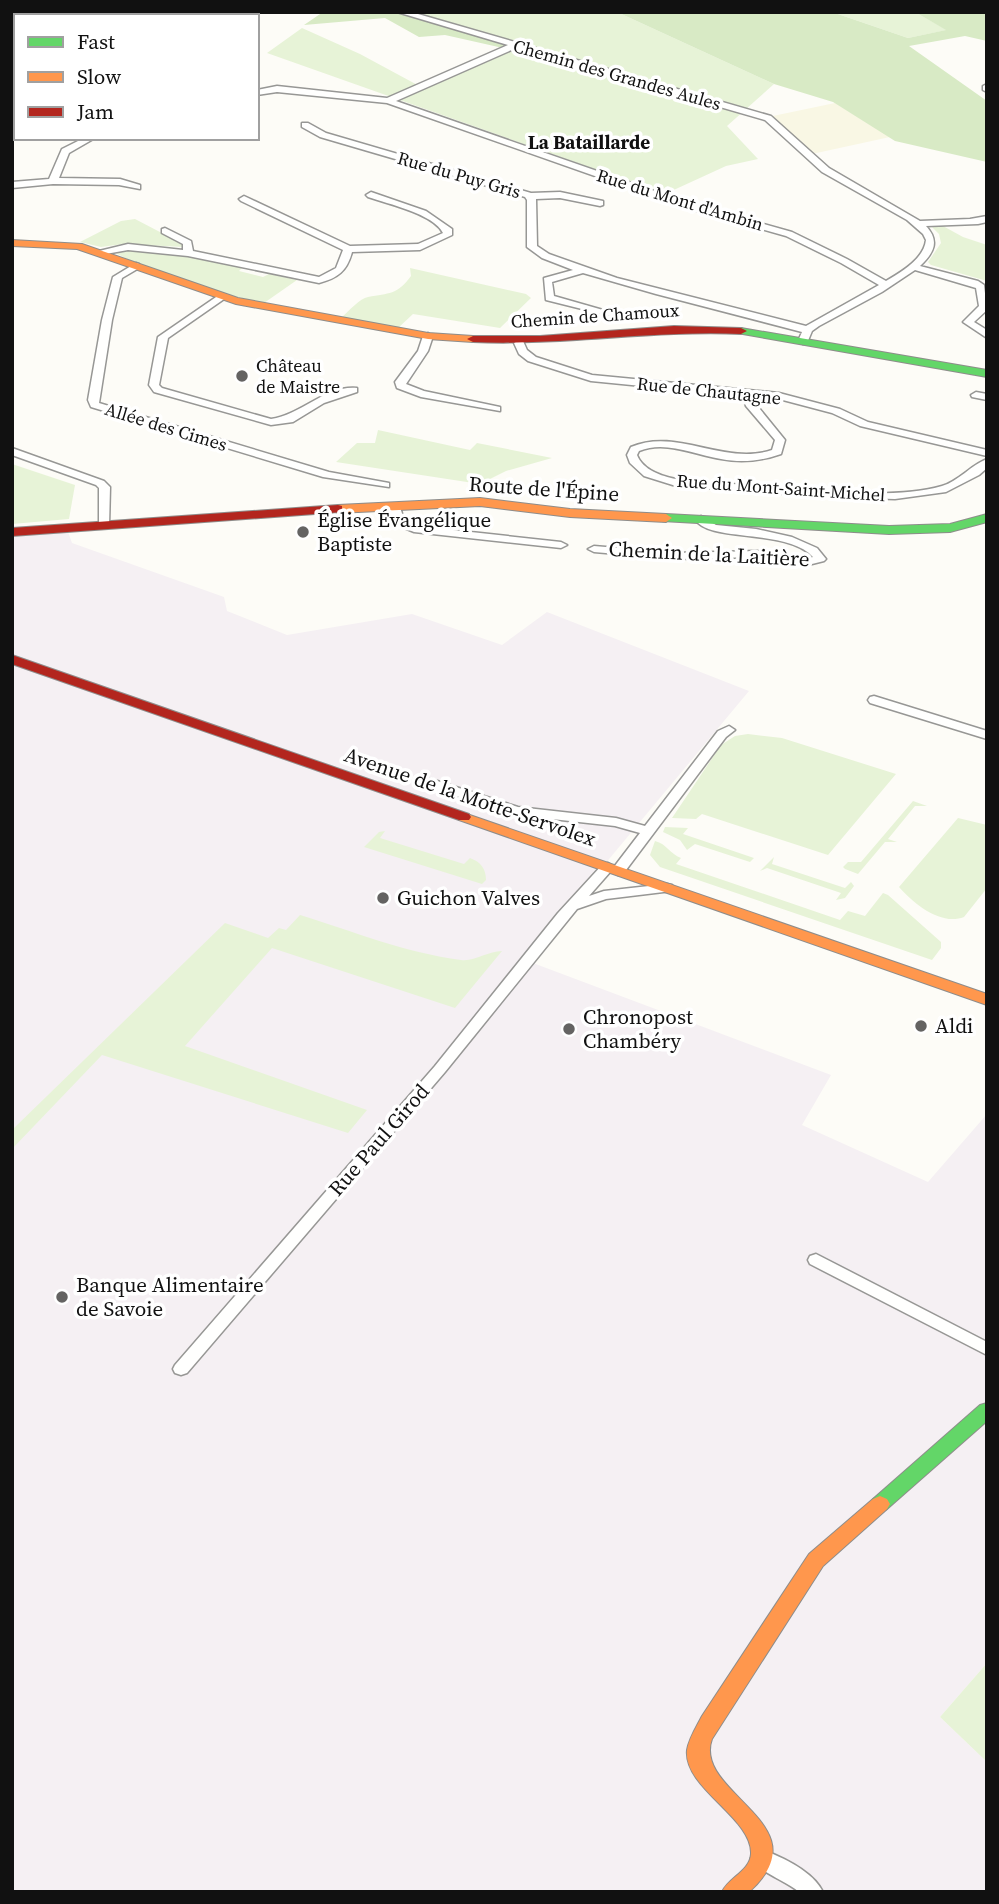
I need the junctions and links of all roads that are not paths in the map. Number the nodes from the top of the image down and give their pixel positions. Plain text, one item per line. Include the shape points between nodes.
1 (401, 12) edge
2 (513, 46) junction
3 (259, 93) edge
4 (388, 101) junction
5 (305, 125) dead end
6 (87, 140) edge
7 (53, 181) junction
8 (12, 185) edge
9 (137, 187) dead end
10 (372, 195) dead end
11 (529, 196) junction
12 (243, 199) dead end
13 (600, 203) dead end
14 (987, 219) edge
15 (918, 224) junction
16 (165, 231) dead end
17 (12, 243) edge
18 (348, 249) junction
19 (100, 252) junction
20 (188, 253) junction
21 (136, 265) junction
22 (914, 267) junction
23 (581, 271) junction
24 (885, 285) junction
25 (222, 297) junction
26 (741, 311) junction
27 (723, 313) dead end
28 (606, 314) dead end
29 (805, 335) junction
30 (987, 335) edge
31 (428, 336) junction
32 (519, 343) junction
33 (987, 374) edge
34 (354, 390) dead end
35 (747, 393) junction
36 (496, 409) dead end
37 (12, 451) edge
38 (987, 453) edge
39 (987, 462) edge
40 (385, 485) dead end
41 (394, 507) junction
42 (987, 518) edge
43 (701, 519) junction
44 (105, 524) junction
45 (12, 532) edge
46 (561, 545) dead end
47 (593, 549) dead end
48 (12, 659) edge
49 (874, 700) dead end
50 (729, 730) dead end
51 (987, 735) edge
52 (423, 780) dead end
53 (647, 831) junction
54 (613, 869) junction
55 (667, 888) junction
56 (571, 906) junction
57 (987, 1000) edge
58 (816, 1260) dead end
59 (987, 1349) edge
60 (181, 1369) dead end
61 (987, 1410) edge
62 (761, 1858) junction
63 (733, 1892) edge
64 (813, 1892) edge

1 - 2 street, Chemin des Grandes Aules
2 - 4 street
2 - 15 street, Chemin des Grandes Aules via 768,118 839,179
3 - 4 street, Rue du Mont d'Ambin via 277,89
4 - 24 street, Rue du Mont d'Ambin via 686,205 789,234
5 - 11 street, Rue du Puy Gris via 323,135
6 - 7 street via 65,151
7 - 8 street
7 - 9 street via 120,182
10 - 18 street via 430,218 449,231 442,239 420,247
11 - 13 street via 560,195
11 - 23 street, Rue du Puy Gris via 533,250
12 - 18 street
14 - 15 street
15 - 22 street via 931,241
16 - 20 street via 188,243
17 - 19 street, Chemin de Chamoux via 56,243
18 - 20 street via 339,274 319,280
19 - 20 street via 128,247
19 - 21 street, Chemin de Chamoux
21 - 25 street, Chemin de Chamoux
21 - 40 street, Allée des Cimes via 118,276 95,405 327,475
22 - 24 street
22 - 30 street via 981,287 984,307 968,322
23 - 26 street, Rue du Puy Gris
23 - 28 street via 547,280 549,298
24 - 29 street
25 - 31 street, Chemin de Chamoux
25 - 34 street via 163,337 154,385 158,390 271,422 289,420 320,401
26 - 27 street
26 - 29 street, Rue du Puy Gris
29 - 32 street, Chemin de Chamoux via 706,328
29 - 33 street, Chemin de Chamoux
31 - 32 street, Chemin de Chamoux
31 - 36 street via 401,386
32 - 35 street, Rue de Chautagne via 532,359 591,378
35 - 38 street, Rue de Chautagne via 779,396 836,411 864,424
35 - 39 street, Rue du Mont-Saint-Michel via 750,404 780,440 777,452 741,459 653,443 635,449 634,461 648,474 676,483 895,496 946,489
37 - 44 street via 100,483
41 - 43 street, Route de l'Épine via 491,503 570,513
41 - 44 street, Route de l'Épine
41 - 46 street via 399,522 414,529
42 - 43 street, Route de l'Épine via 920,531
43 - 47 street, Chemin de la Laitière via 714,528 788,540 820,559 804,562 757,554 657,558
44 - 45 street, Route de l'Épine
48 - 54 street, Avenue de la Motte-Servolex
49 - 51 street
50 - 53 street, Rue Paul Girod
52 - 53 street via 516,811 615,822
53 - 54 street, Rue Paul Girod
54 - 55 street, Avenue de la Motte-Servolex
54 - 56 street, Rue Paul Girod
55 - 56 street via 604,895
55 - 57 street, Avenue de la Motte-Servolex
56 - 60 street, Rue Paul Girod via 448,1060
58 - 59 street
61 - 62 street via 816,1560 710,1722 698,1746 698,1758 704,1771 754,1827
62 - 63 street via 752,1878
62 - 64 street

